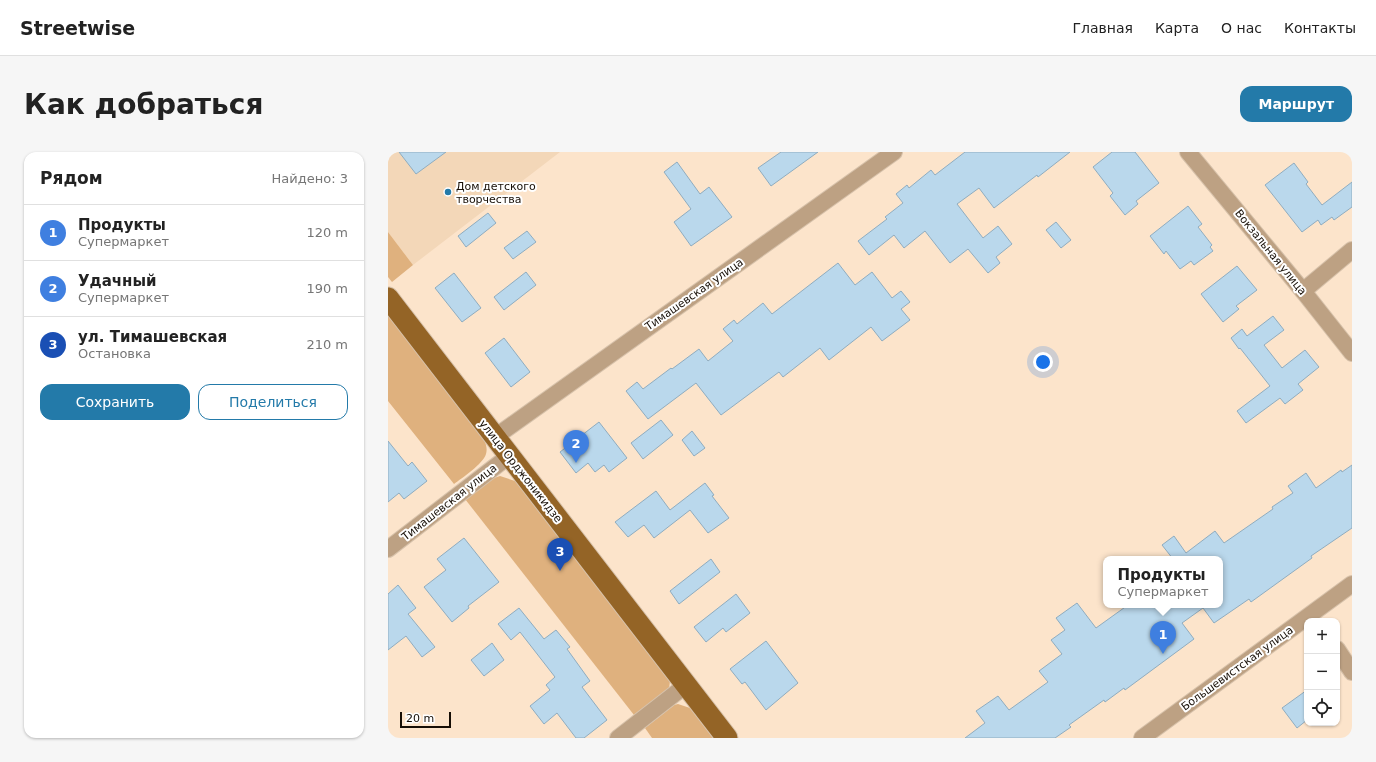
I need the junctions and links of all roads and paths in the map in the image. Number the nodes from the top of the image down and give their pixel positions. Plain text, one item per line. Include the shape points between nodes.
1 (894, 152) edge
2 (1188, 152) edge
3 (1352, 250) edge
4 (1303, 291) junction
5 (388, 298) edge
6 (1352, 353) edge
7 (495, 437) junction
8 (509, 456) junction
9 (388, 549) edge
10 (1352, 584) edge
11 (1316, 616) edge
12 (1340, 654) edge
13 (1352, 672) edge
14 (686, 685) junction
15 (618, 738) edge
16 (727, 738) edge
17 (1142, 738) edge

1 - 7 street, Тимашевская улица
2 - 4 street, Вокзальная улица
3 - 4 street
4 - 6 street, Вокзальная улица
5 - 7 main road, улица Орджоникидзе
7 - 8 main road, улица Орджоникидзе
8 - 9 street, Тимашевская улица
8 - 14 main road, улица Орджоникидзе
10 - 11 street, Большевистская улица
11 - 17 street, Большевистская улица
12 - 13 street
14 - 15 street
14 - 16 main road, улица Орджоникидзе

